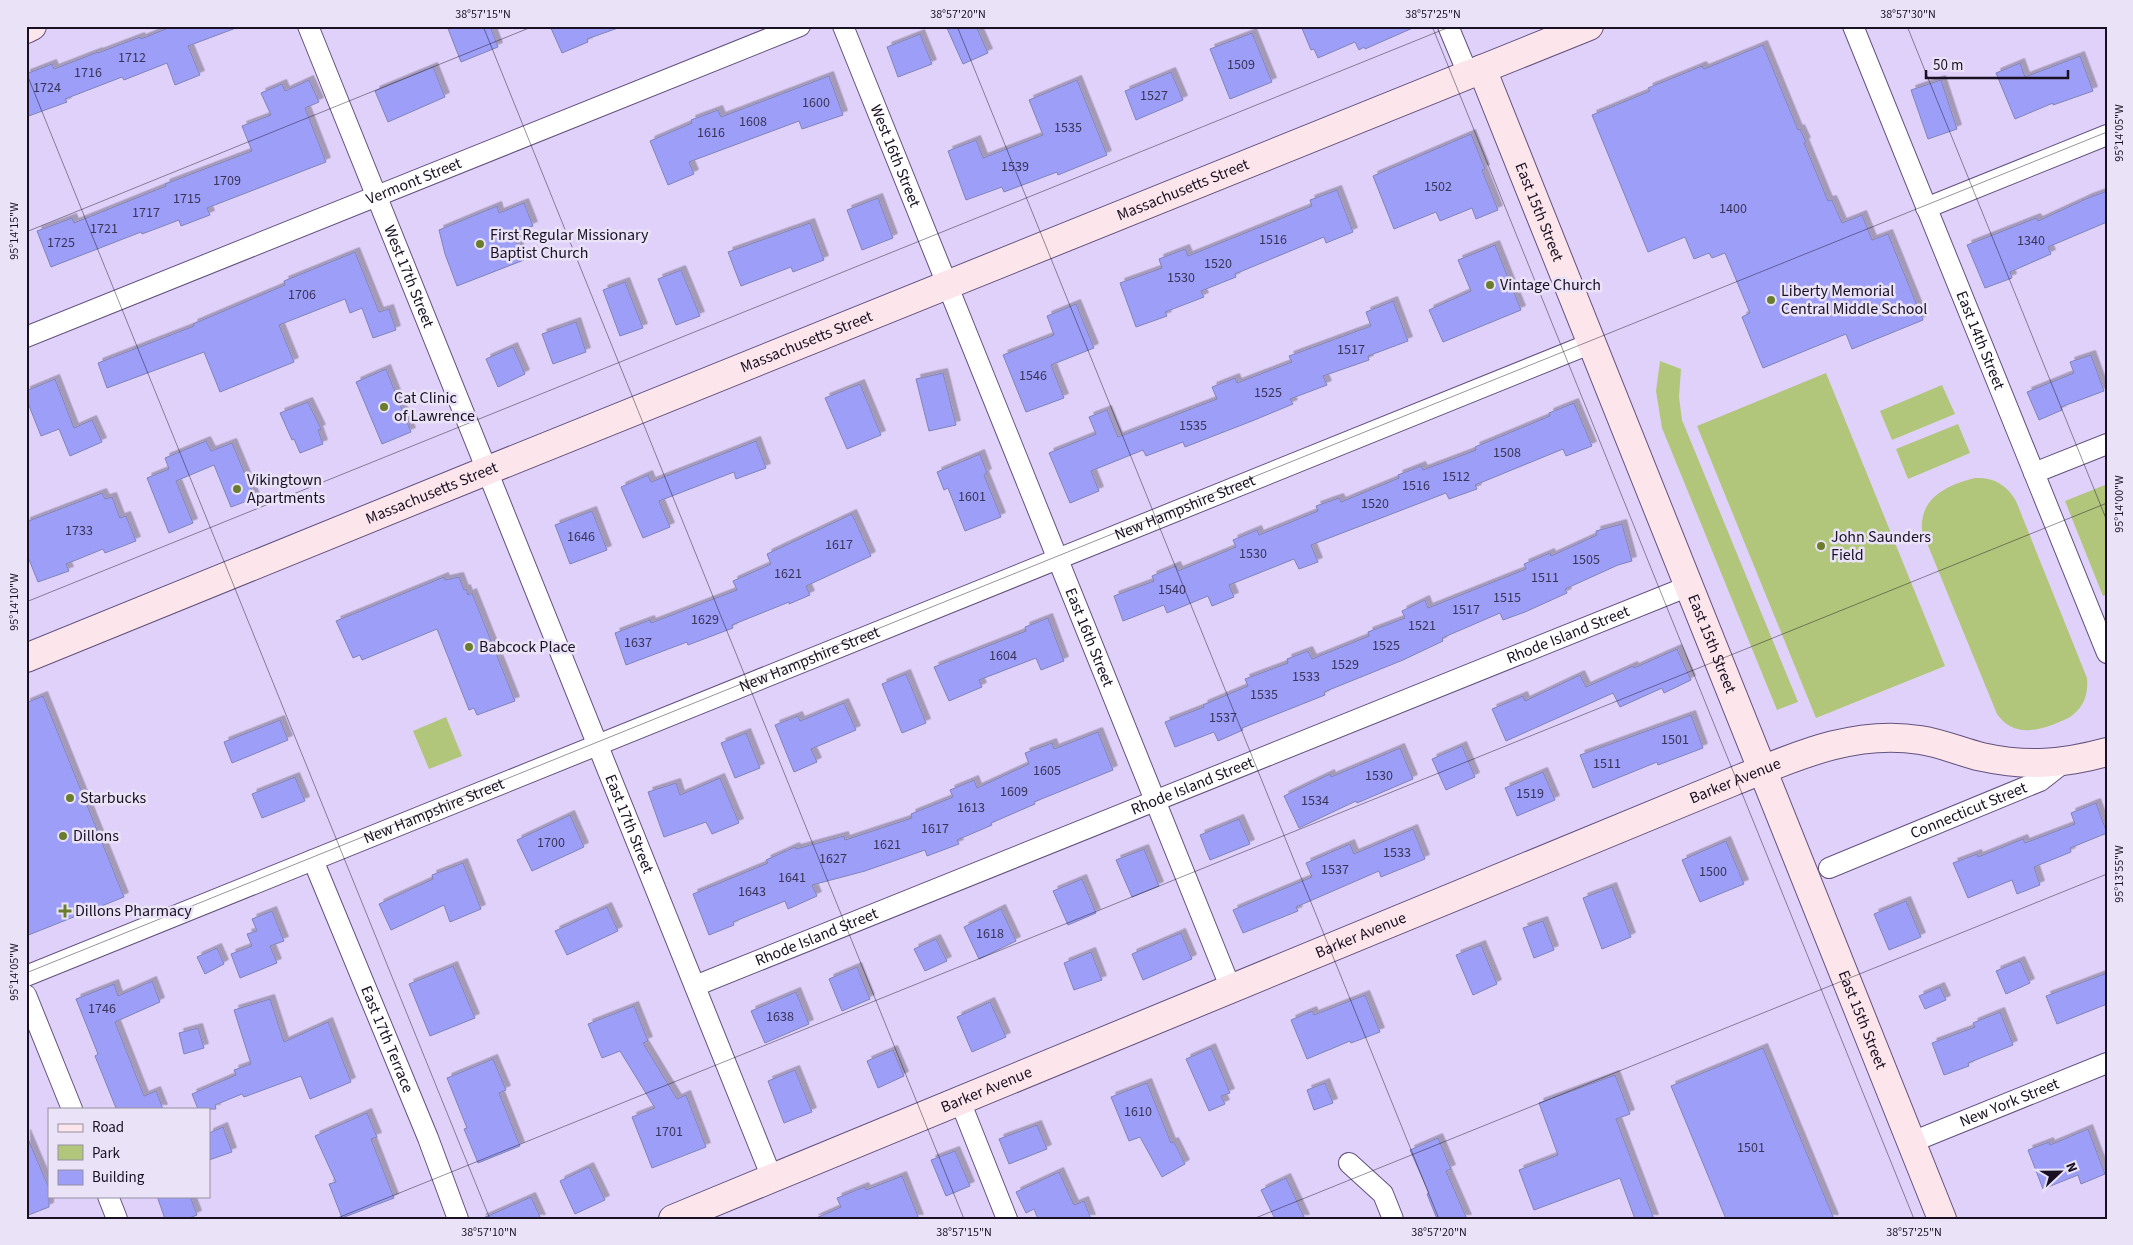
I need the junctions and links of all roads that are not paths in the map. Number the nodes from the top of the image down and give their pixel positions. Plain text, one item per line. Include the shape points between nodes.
1 (32, 26) edge
2 (308, 26) edge
3 (800, 26) edge
4 (843, 26) edge
5 (1448, 26) edge
6 (1589, 26) edge
7 (1852, 26) edge
8 (26, 29) edge
9 (1475, 72) junction
10 (2107, 134) edge
11 (376, 196) junction
12 (1926, 208) junction
13 (948, 284) junction
14 (26, 337) edge
15 (1592, 343) junction
16 (2107, 444) edge
17 (487, 470) junction
18 (2034, 473) junction
19 (1057, 559) junction
20 (1690, 586) junction
21 (2107, 653) edge
22 (26, 658) edge
23 (598, 744) junction
24 (2107, 752) edge
25 (2062, 763) junction
26 (1764, 770) junction
27 (1155, 801) junction
28 (313, 860) junction
29 (1829, 868) dead end
30 (26, 976) edge
31 (695, 986) junction
32 (1231, 989) junction
33 (26, 995) edge
34 (2107, 1063) edge
35 (960, 1101) junction
36 (72, 1108) edge
37 (1912, 1142) junction
38 (1349, 1163) dead end
39 (772, 1178) junction
40 (109, 1198) edge
41 (117, 1219) edge
42 (458, 1219) edge
43 (673, 1219) edge
44 (1007, 1219) edge
45 (1393, 1219) edge
46 (1942, 1219) edge

1 - 8 main road
2 - 11 street, West 17th Street
3 - 11 street, Vermont Street
4 - 13 street, West 16th Street
5 - 9 street
6 - 9 main road, Massachusetts Street
7 - 12 street, East 14th Street
9 - 13 main road, Massachusetts Street
9 - 15 main road, East 15th Street
10 - 12 street
11 - 14 street, Vermont Street
11 - 17 street, West 17th Street
12 - 18 street, East 14th Street
13 - 17 main road, Massachusetts Street
13 - 19 street, East 16th Street
15 - 19 street, New Hampshire Street
15 - 20 main road, East 15th Street
16 - 18 street
17 - 22 main road, Massachusetts Street
17 - 23 street, East 17th Street
18 - 21 street, East 14th Street
19 - 23 street, New Hampshire Street
19 - 27 street, East 16th Street
20 - 26 main road, East 15th Street
20 - 27 street, Rhode Island Street
23 - 28 street, New Hampshire Street
23 - 31 street, East 17th Street
24 - 25 main road, Connecticut Street
25 - 26 main road, Barker Avenue via 1999,760 1919,739 1874,738 1829,746
25 - 29 street, Connecticut Street via 2040,781
26 - 32 main road, Barker Avenue
26 - 37 main road, East 15th Street
27 - 31 street, Rhode Island Street
27 - 32 street, East 16th Street
28 - 30 street, New Hampshire Street
28 - 42 street, East 17th Terrace via 428,1138
31 - 39 street, East 17th Street
32 - 35 main road, Barker Avenue
33 - 36 street
34 - 37 street, New York Street
35 - 39 main road, Barker Avenue
35 - 44 street
37 - 46 main road, East 15th Street
38 - 45 street via 1383,1194
39 - 43 main road, Barker Avenue
40 - 41 street

